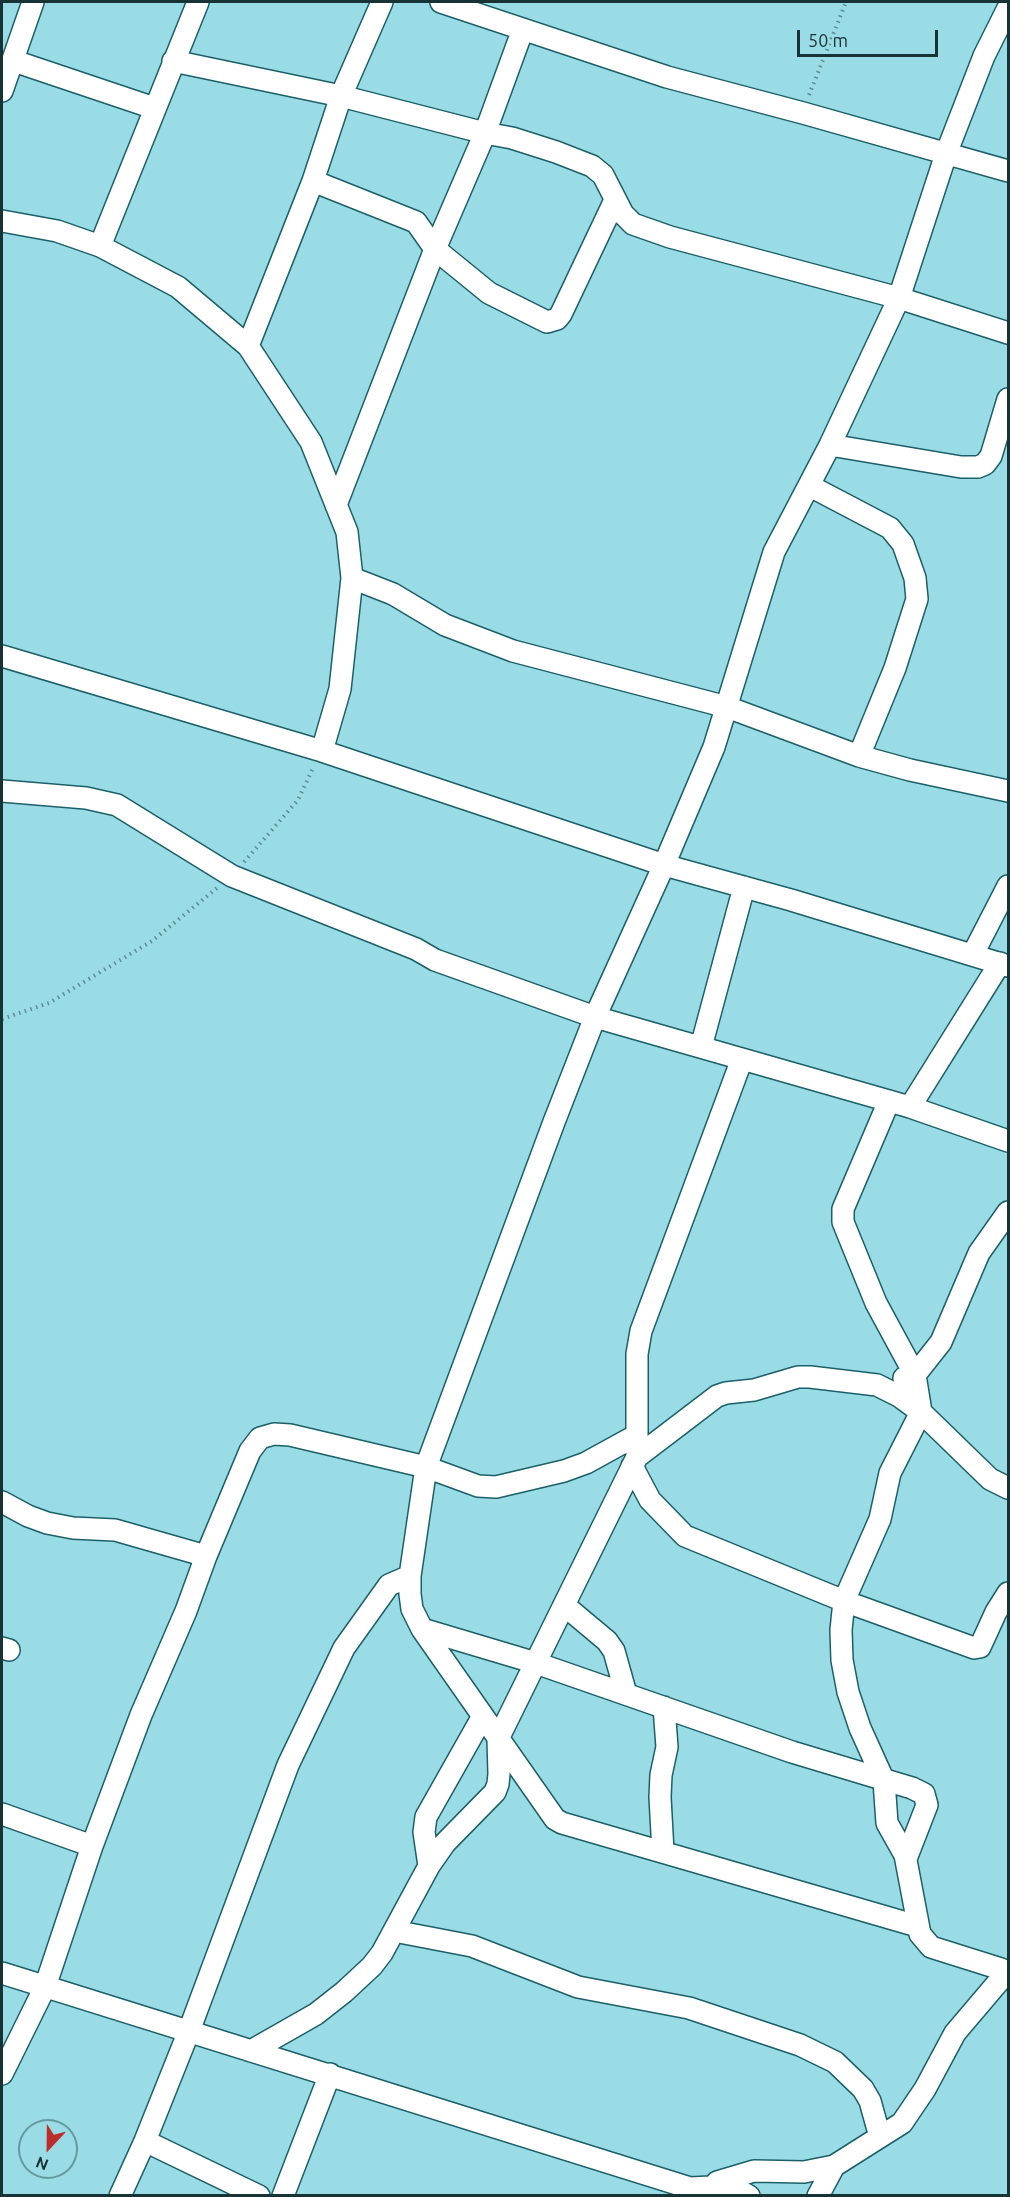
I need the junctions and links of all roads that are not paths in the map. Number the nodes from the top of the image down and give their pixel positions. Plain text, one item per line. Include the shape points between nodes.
1 (33, 2) edge
2 (198, 2) edge
3 (382, 2) edge
4 (441, 2) edge
5 (1008, 8) edge
6 (523, 29) junction
7 (14, 61) junction
8 (173, 62) junction
9 (2, 91) edge
10 (340, 96) junction
11 (154, 108) junction
12 (485, 133) junction
13 (946, 154) junction
14 (1008, 171) edge
15 (313, 181) junction
16 (615, 200) junction
17 (2, 221) edge
18 (100, 246) junction
19 (435, 249) junction
20 (899, 298) junction
21 (1008, 333) edge
22 (248, 346) junction
23 (1008, 399) edge
24 (830, 445) junction
25 (810, 486) junction
26 (336, 505) junction
27 (352, 578) junction
28 (2, 656) edge
29 (727, 706) junction
30 (322, 751) junction
31 (859, 756) junction
32 (2, 791) edge
33 (1008, 791) edge
34 (664, 865) junction
35 (1008, 886) edge
36 (744, 887) junction
37 (973, 954) junction
38 (1004, 965) edge
39 (595, 1017) junction
40 (701, 1047) junction
41 (742, 1059) junction
42 (889, 1101) junction
43 (910, 1107) junction
44 (999, 1139) edge
45 (1008, 1158) edge
46 (1008, 1212) edge
47 (915, 1375) junction
48 (877, 1385) junction
49 (921, 1412) junction
50 (637, 1435) junction
51 (634, 1461) junction
52 (426, 1467) junction
53 (1008, 1488) edge
54 (2, 1502) edge
55 (206, 1556) junction
56 (410, 1575) junction
57 (1008, 1593) edge
58 (844, 1601) junction
59 (564, 1605) junction
60 (422, 1629) junction
61 (536, 1663) junction
62 (626, 1694) junction
63 (664, 1707) junction
64 (483, 1716) junction
65 (498, 1739) junction
66 (884, 1781) junction
67 (2, 1814) edge
68 (92, 1846) junction
69 (663, 1852) junction
70 (906, 1859) junction
71 (429, 1866) junction
72 (917, 1926) junction
73 (394, 1931) junction
74 (2, 1973) edge
75 (45, 1988) junction
76 (189, 2031) junction
77 (251, 2051) junction
78 (2, 2074) edge
79 (330, 2074) junction
80 (880, 2137) junction
81 (146, 2141) junction
82 (834, 2166) junction
83 (690, 2188) junction
84 (120, 2196) edge
85 (259, 2196) edge
86 (283, 2196) edge
87 (749, 2196) edge
88 (818, 2196) edge

1 - 7 street
2 - 8 street
3 - 10 street
4 - 6 street
5 - 13 street
6 - 12 street
6 - 13 street via 667,77
7 - 9 street
7 - 11 street
8 - 10 street
8 - 11 street
10 - 12 street
10 - 15 street
11 - 18 street
12 - 16 street via 512,138 592,166 603,175
12 - 19 street
13 - 14 street
13 - 20 street
15 - 19 street via 416,222
15 - 22 street
16 - 19 street via 561,314 553,321 537,319 489,293
16 - 20 street via 633,224 649,230
17 - 18 street via 57,231
18 - 22 street via 178,287
19 - 26 street
20 - 21 street
20 - 24 street
22 - 26 street via 311,442
23 - 24 street via 991,456 978,467
24 - 25 street
25 - 29 street via 774,552
25 - 31 street via 890,528 903,544 915,578 917,599 895,668
26 - 27 street via 347,532
27 - 29 street via 393,594 445,625 513,651
27 - 30 street via 340,688
28 - 30 street
29 - 31 street
29 - 34 street via 714,747
30 - 34 street
31 - 33 street
32 - 39 street via 86,798 117,805 232,876 435,960
34 - 36 street
34 - 39 street
35 - 37 street
36 - 37 street
36 - 40 street
37 - 38 street
38 - 43 street
39 - 40 street
39 - 52 street
40 - 41 street
41 - 42 street
41 - 50 street via 641,1331 637,1353
42 - 43 street
42 - 47 street via 843,1209 843,1222 876,1303
43 - 44 street
44 - 45 street
46 - 47 street via 979,1253 941,1342
47 - 48 street
47 - 49 street
48 - 49 street
48 - 51 street via 798,1377 754,1390 726,1393 710,1400
49 - 53 street via 990,1479
49 - 58 street via 890,1473 880,1520
50 - 51 street
50 - 52 street via 586,1463 496,1488 478,1486
51 - 58 street via 650,1500 685,1536
51 - 59 street
52 - 55 street via 290,1435 260,1438 250,1451
52 - 56 street
54 - 55 street via 47,1523 115,1530
55 - 68 street
56 - 60 street via 412,1609
56 - 76 street via 389,1585 344,1648 288,1765
57 - 58 street via 977,1648
58 - 66 street via 842,1660 848,1692
59 - 61 street
59 - 62 street via 614,1651
60 - 61 street
60 - 64 street
61 - 62 street
61 - 65 street
62 - 63 street
63 - 66 street
63 - 69 street via 667,1747 660,1797
64 - 65 street
64 - 71 street via 426,1817
65 - 69 street via 555,1819
65 - 71 street via 495,1792 456,1830
66 - 70 street via 887,1823
66 - 70 street via 912,1788 927,1798
67 - 68 street
68 - 75 street
69 - 72 street
70 - 72 street
71 - 73 street
72 - 80 street via 931,1947 1004,1972 955,2032 909,2115
73 - 77 street via 372,1966 344,1992 316,2014
73 - 80 street via 472,1946 578,1987 689,2008 800,2045 835,2062 863,2089
74 - 75 street
75 - 76 street
75 - 78 street
76 - 77 street
76 - 81 street
77 - 79 street
79 - 83 street
79 - 86 street
80 - 82 street
81 - 84 street
81 - 85 street
82 - 83 street via 796,2172 754,2171
82 - 88 street
83 - 87 street via 732,2186

